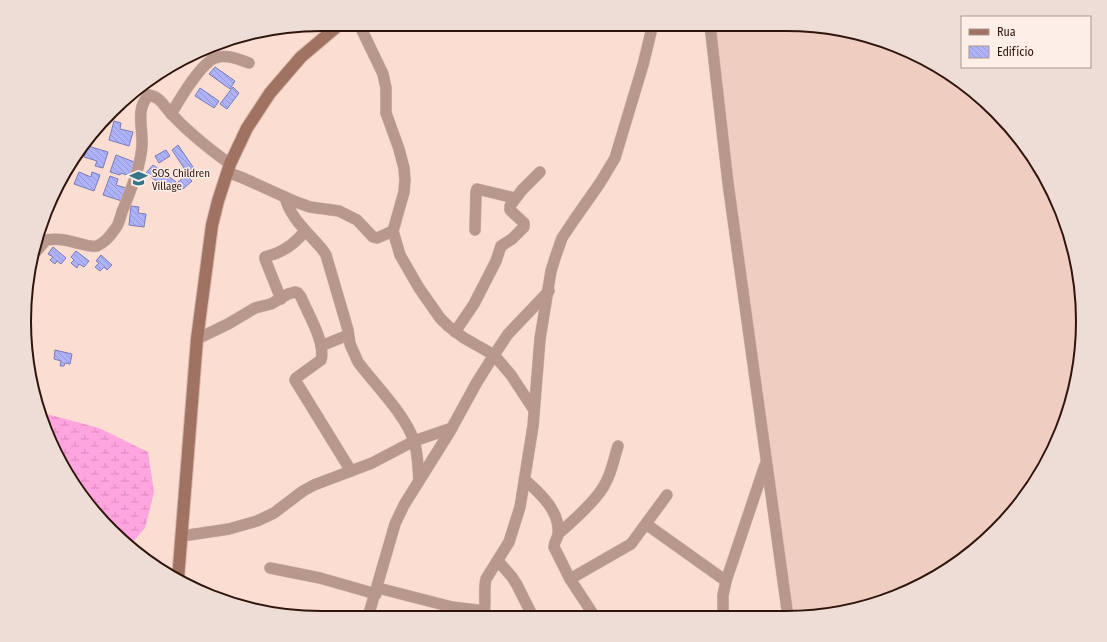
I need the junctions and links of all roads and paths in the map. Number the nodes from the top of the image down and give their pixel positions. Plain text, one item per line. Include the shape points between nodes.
1 (332, 31) edge
2 (362, 31) edge
3 (651, 31) edge
4 (711, 31) edge
5 (249, 63) dead end
6 (171, 114) junction
7 (229, 168) junction
8 (540, 172) dead end
9 (285, 197) junction
10 (515, 198) junction
11 (475, 230) dead end
12 (305, 231) junction
13 (393, 231) junction
14 (41, 246) edge
15 (549, 291) junction
16 (281, 299) junction
17 (455, 332) junction
18 (348, 335) junction
19 (197, 339) junction
20 (321, 346) junction
21 (494, 355) junction
22 (534, 410) junction
23 (452, 428) junction
24 (414, 441) junction
25 (618, 446) dead end
26 (766, 463) junction
27 (351, 471) junction
28 (525, 480) junction
29 (419, 481) junction
30 (667, 495) dead end
31 (646, 524) junction
32 (558, 534) junction
33 (182, 536) junction
34 (498, 561) junction
35 (270, 568) dead end
36 (179, 573) edge
37 (570, 579) junction
38 (726, 581) junction
39 (377, 591) junction
40 (370, 611) edge
41 (470, 611) edge
42 (484, 611) edge
43 (530, 611) edge
44 (591, 611) edge
45 (723, 611) edge
46 (787, 611) edge

1 - 7 main road via 301,57 270,93 248,128
2 - 13 street via 383,74 386,113 404,168 404,192
3 - 15 street via 615,158 562,238
4 - 26 street via 728,182
5 - 6 street via 231,57 215,58 202,68
6 - 7 street
6 - 14 street via 156,96 149,95 144,100 140,122 141,155 116,229 94,247 53,239 46,240
7 - 9 street via 243,178
7 - 19 main road via 212,225
8 - 10 street
9 - 12 street via 293,215
9 - 13 street via 310,207 339,211 357,220 373,237 377,238
10 - 11 street via 478,189
10 - 17 street via 510,210 524,223 524,227 501,246 474,304
12 - 16 street via 285,249 265,257
12 - 18 street via 323,249 329,261
13 - 17 street via 408,271 440,318
15 - 21 street via 508,334
15 - 22 street via 538,360
16 - 19 street via 255,308
16 - 20 street via 288,294 298,293
17 - 21 street
18 - 20 street
18 - 24 street via 358,362 399,415
19 - 33 main road
20 - 27 street via 320,360 295,380
21 - 22 street
21 - 23 street via 476,382
22 - 28 street
23 - 24 street
23 - 29 street
24 - 27 street
24 - 29 street
25 - 32 street via 601,491 571,524
26 - 38 street
26 - 46 street
27 - 33 street via 303,490 274,513 257,521 229,529
28 - 32 street via 547,501
28 - 34 street via 510,542
29 - 39 street via 399,514
30 - 31 street
31 - 37 street via 631,544
31 - 38 street
32 - 37 street via 554,547
33 - 36 main road
34 - 42 street via 486,579
34 - 43 street via 512,577
35 - 39 street
37 - 44 street
38 - 45 street
39 - 40 street
39 - 41 street

